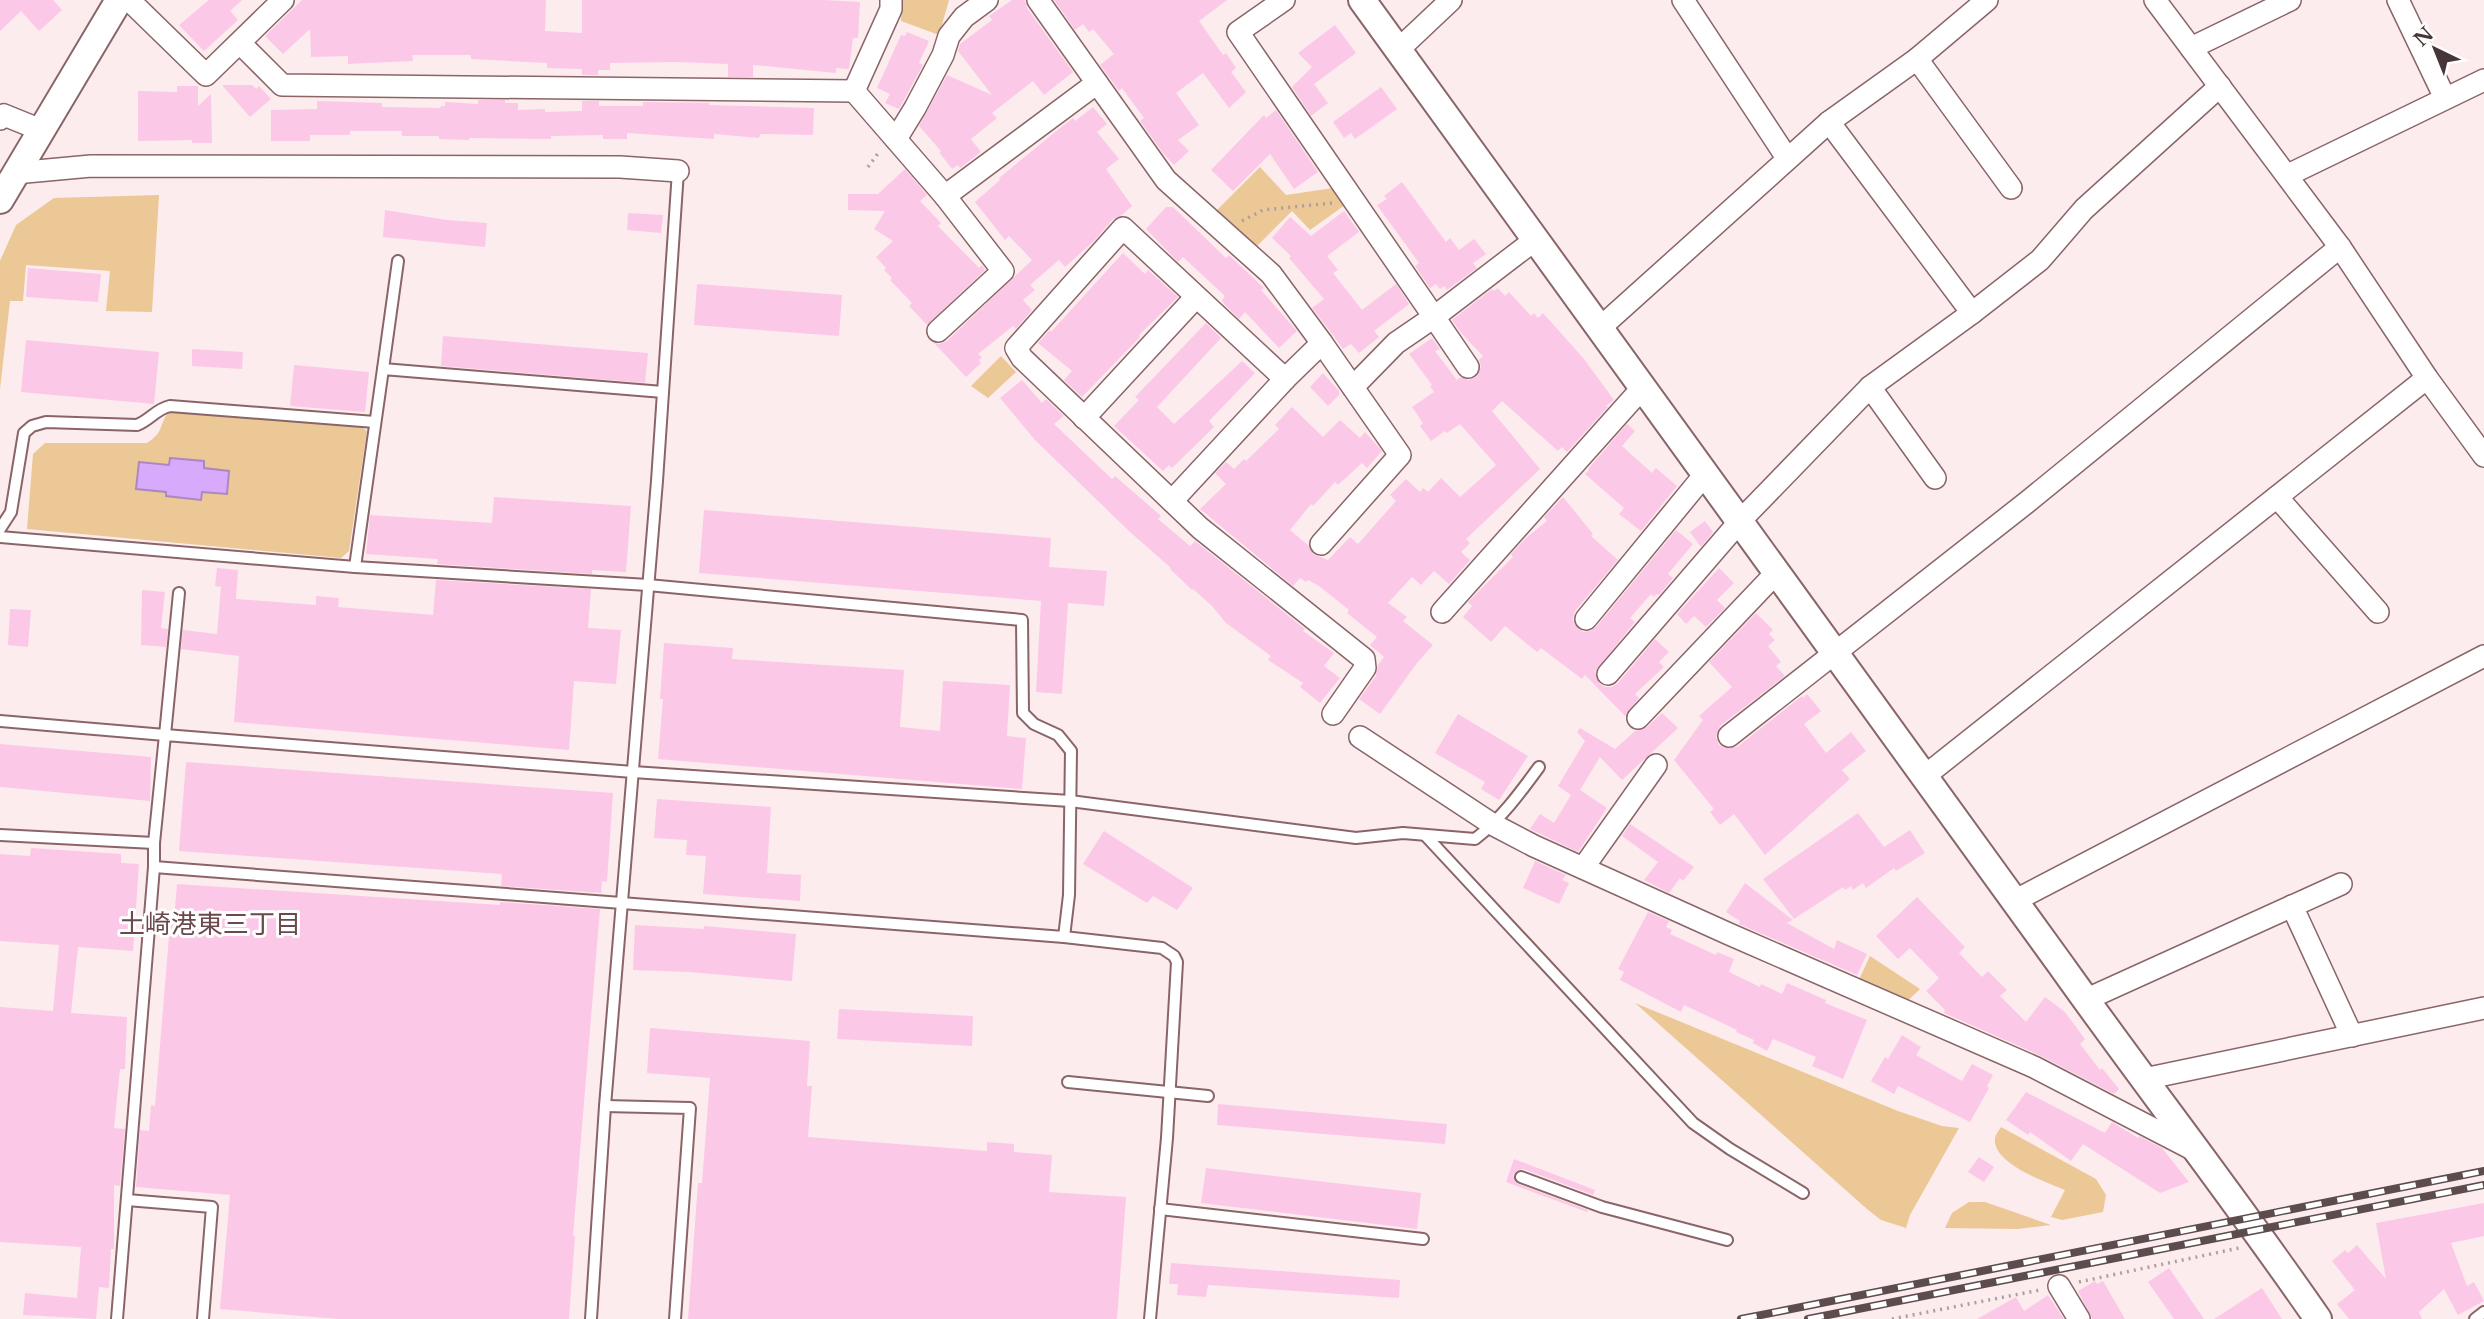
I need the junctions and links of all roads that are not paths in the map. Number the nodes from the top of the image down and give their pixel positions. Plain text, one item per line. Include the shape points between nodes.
1 (118, 0) edge
2 (129, 0) edge
3 (283, 0) edge
4 (891, 0) edge
5 (987, 0) edge
6 (1038, 0) edge
7 (1284, 0) edge
8 (1362, 0) edge
9 (1451, 0) edge
10 (1683, 0) edge
11 (1987, 0) edge
12 (2155, 0) edge
13 (2290, 0) edge
14 (2398, 0) edge
15 (240, 43) junction
16 (2192, 48) junction
17 (1398, 50) junction
18 (1917, 59) junction
19 (2484, 80) edge
20 (1097, 83) junction
21 (2220, 86) junction
22 (854, 91) junction
23 (2445, 98) junction
24 (0, 118) edge
25 (1829, 122) junction
26 (40, 130) junction
27 (895, 139) junction
28 (1787, 158) junction
29 (678, 171) joint
30 (15, 173) junction
31 (2288, 176) junction
32 (2011, 188) dead end
33 (945, 196) junction
34 (0, 200) edge
35 (1536, 239) junction
36 (2340, 247) junction
37 (398, 261) dead end
38 (1196, 297) junction
39 (1972, 313) junction
40 (1434, 317) junction
41 (1601, 327) junction
42 (938, 331) dead end
43 (1322, 344) junction
44 (1468, 367) dead end
45 (383, 369) junction
46 (2427, 378) junction
47 (1285, 379) junction
48 (1644, 386) junction
49 (1353, 387) junction
50 (1870, 387) junction
51 (663, 392) junction
52 (1084, 418) junction
53 (375, 422) junction
54 (2484, 456) edge
55 (1706, 474) junction
56 (1935, 478) dead end
57 (2277, 497) junction
58 (1172, 501) junction
59 (1740, 522) junction
60 (0, 529) edge
61 (0, 537) edge
62 (1321, 544) dead end
63 (355, 567) junction
64 (1777, 572) junction
65 (648, 584) junction
66 (178, 593) dead end
67 (1442, 612) dead end
68 (2378, 612) dead end
69 (1586, 619) dead end
70 (1835, 653) junction
71 (2484, 656) edge
72 (1608, 674) dead end
73 (1333, 714) dead end
74 (1638, 718) dead end
75 (0, 721) edge
76 (165, 735) junction
77 (1729, 736) dead end
78 (1360, 737) dead end
79 (1656, 765) dead end
80 (1539, 767) dead end
81 (633, 772) junction
82 (1926, 775) junction
83 (1070, 801) junction
84 (1492, 824) junction
85 (0, 835) edge
86 (1425, 835) junction
87 (153, 844) junction
88 (154, 867) junction
89 (1583, 868) junction
90 (2341, 884) dead end
91 (2014, 901) junction
92 (622, 902) junction
93 (2292, 906) junction
94 (1064, 937) junction
95 (2085, 1000) junction
96 (2484, 1008) edge
97 (2353, 1036) junction
98 (2144, 1079) junction
99 (1068, 1082) dead end
100 (1169, 1092) junction
101 (1208, 1096) dead end
102 (605, 1106) junction
103 (2196, 1151) junction
104 (1521, 1177) dead end
105 (1803, 1193) dead end
106 (127, 1200) junction
107 (1160, 1209) junction
108 (1423, 1239) dead end
109 (1727, 1240) dead end
110 (2059, 1286) dead end
111 (2484, 1312) edge
112 (117, 1319) edge
113 (203, 1319) edge
114 (591, 1319) edge
115 (675, 1319) edge
116 (1150, 1319) edge
117 (2079, 1319) edge
118 (2318, 1319) edge
119 (2475, 1319) edge

1 - 26 street
2 - 15 street via 206,75
3 - 15 street
4 - 22 street
5 - 27 street via 949,36 943,55
6 - 20 street
7 - 40 street via 1238,32
8 - 17 street
9 - 17 street
10 - 28 street
11 - 18 street
12 - 16 street
13 - 16 street
14 - 23 street
15 - 22 street via 282,85
16 - 21 street
17 - 35 street
18 - 25 street
18 - 32 street
19 - 23 street
20 - 33 street
20 - 43 street via 1166,180 1271,274
21 - 31 street
21 - 39 street via 2084,209 2040,260
22 - 27 street
23 - 31 street
24 - 26 street via 4,115
25 - 28 street
25 - 39 street
26 - 30 street
27 - 33 street
28 - 41 street
29 - 30 street via 621,167 91,166
29 - 51 lane
30 - 34 street
31 - 36 street
33 - 42 street via 1003,271
35 - 40 street
35 - 41 street
36 - 46 street
36 - 70 street
37 - 45 lane
38 - 47 street
38 - 52 street
38 - 52 street via 1123,228 1016,348
39 - 50 street
40 - 44 street
40 - 49 street via 1396,343
41 - 48 street
43 - 47 street
43 - 49 street
45 - 51 lane
45 - 53 lane
46 - 54 street
46 - 57 street
47 - 58 street
48 - 55 street
48 - 67 street
49 - 62 street via 1401,455
50 - 56 street
50 - 59 street
51 - 65 lane
52 - 58 street
53 - 60 lane via 170,406 137,425 46,422 24,433 11,512
53 - 63 lane
55 - 59 street
55 - 69 street
57 - 68 street
57 - 82 street
58 - 73 street via 1364,660 1365,668
59 - 64 street
59 - 72 street
61 - 63 lane
63 - 65 lane
64 - 70 street
64 - 74 street
65 - 81 lane
65 - 83 lane via 1022,620 1023,713 1058,735 1071,751
66 - 76 lane
70 - 77 street
70 - 82 street
71 - 91 street
75 - 76 lane
76 - 81 lane
76 - 87 lane
78 - 84 street
79 - 89 street
80 - 84 lane
81 - 83 lane
81 - 92 lane
82 - 91 street
83 - 86 lane via 1356,838
83 - 94 lane
84 - 86 lane via 1475,839
84 - 89 street
85 - 87 lane
86 - 105 lane via 1693,1123
87 - 88 lane
88 - 92 lane
88 - 106 lane
89 - 103 street via 2034,1067
90 - 93 street
91 - 95 street
92 - 94 lane
92 - 102 lane
93 - 95 street
93 - 97 street
94 - 100 lane via 1162,948 1174,956 1177,999
95 - 98 street
96 - 97 street
97 - 98 street
98 - 103 street
99 - 100 lane
100 - 101 lane
100 - 107 lane
102 - 114 lane
102 - 115 lane via 690,1108
103 - 118 street
104 - 109 lane via 1602,1207
106 - 112 lane
106 - 113 lane via 212,1207
107 - 108 lane
107 - 116 lane
110 - 117 street
111 - 119 lane

